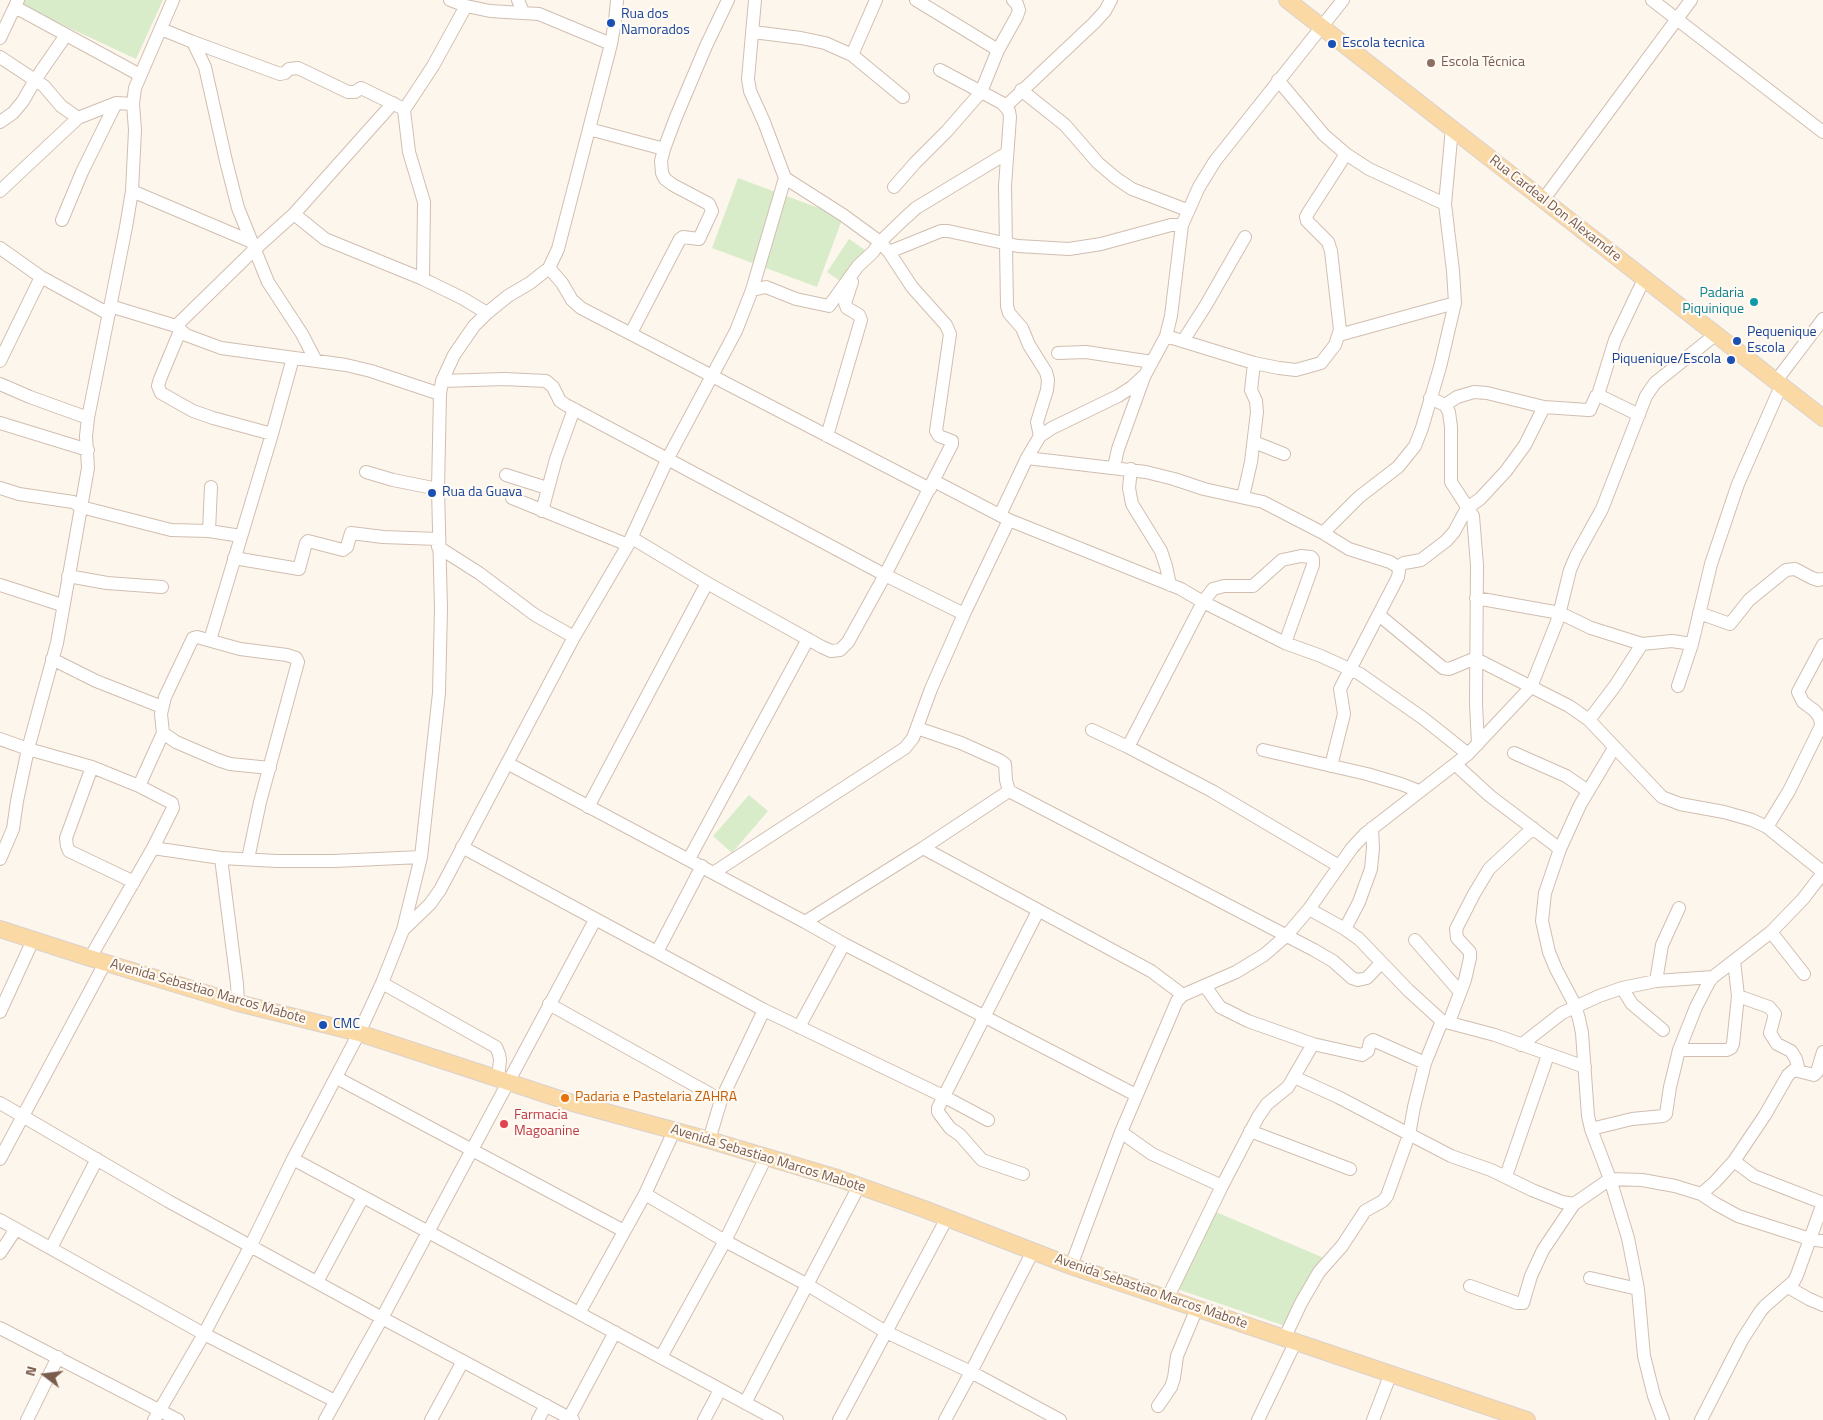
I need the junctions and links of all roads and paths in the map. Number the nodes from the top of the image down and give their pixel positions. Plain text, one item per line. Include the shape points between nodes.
1 (173, 0) edge
2 (450, 0) edge
3 (518, 0) edge
4 (617, 0) edge
5 (728, 0) edge
6 (755, 0) edge
7 (876, 0) edge
8 (916, 0) edge
9 (1013, 0) edge
10 (1111, 0) edge
11 (1287, 0) edge
12 (1342, 0) edge
13 (1652, 0) edge
14 (1691, 0) edge
15 (16, 3) edge
16 (466, 6) junction
17 (523, 12) junction
18 (1676, 18) junction
19 (1321, 26) junction
20 (161, 29) junction
21 (753, 32) junction
22 (66, 35) junction
23 (0, 38) edge
24 (193, 42) junction
25 (611, 44) junction
26 (998, 50) junction
27 (852, 55) junction
28 (0, 57) edge
29 (940, 70) dead end
30 (140, 75) junction
31 (35, 80) junction
32 (1278, 80) junction
33 (1021, 90) junction
34 (981, 92) junction
35 (903, 97) dead end
36 (116, 104) junction
37 (132, 104) junction
38 (398, 106) junction
39 (1006, 106) junction
40 (78, 118) junction
41 (0, 122) edge
42 (1452, 128) junction
43 (589, 129) junction
44 (1823, 132) edge
45 (664, 149) junction
46 (1007, 153) junction
47 (1346, 154) junction
48 (785, 178) junction
49 (894, 187) dead end
50 (0, 191) edge
51 (132, 191) junction
52 (1543, 200) junction
53 (1445, 204) junction
54 (1187, 210) junction
55 (294, 214) junction
56 (62, 220) dead end
57 (1182, 225) junction
58 (1245, 237) dead end
59 (880, 242) junction
60 (1006, 244) junction
61 (253, 245) junction
62 (0, 248) edge
63 (889, 252) junction
64 (858, 266) junction
65 (549, 268) junction
66 (41, 277) junction
67 (423, 279) junction
68 (1644, 279) junction
69 (752, 290) junction
70 (1455, 303) junction
71 (110, 310) junction
72 (487, 313) junction
73 (1823, 319) edge
74 (178, 328) junction
75 (631, 333) junction
76 (1714, 335) junction
77 (1166, 336) junction
78 (1339, 336) junction
79 (1183, 341) junction
80 (1058, 353) dead end
81 (293, 358) junction
82 (0, 361) edge
83 (316, 361) junction
84 (1152, 362) junction
85 (1254, 363) junction
86 (712, 375) junction
87 (1145, 375) junction
88 (0, 384) edge
89 (1778, 384) junction
90 (441, 388) junction
91 (1598, 395) junction
92 (1430, 398) junction
93 (1445, 405) junction
94 (1544, 406) junction
95 (574, 409) junction
96 (1639, 415) junction
97 (88, 418) junction
98 (1823, 418) edge
99 (0, 422) edge
100 (272, 434) junction
101 (827, 436) junction
102 (1040, 436) junction
103 (1254, 442) junction
104 (88, 450) junction
105 (1284, 454) dead end
106 (668, 458) junction
107 (1027, 458) junction
108 (1114, 467) junction
109 (1131, 469) junction
110 (366, 472) dead end
111 (506, 475) dead end
112 (932, 485) junction
113 (211, 487) dead end
114 (0, 488) edge
115 (547, 488) junction
116 (438, 489) junction
117 (1243, 497) junction
118 (512, 498) dead end
119 (80, 507) junction
120 (1467, 508) junction
121 (542, 511) junction
122 (1004, 518) junction
123 (209, 531) junction
124 (1323, 533) junction
125 (241, 536) junction
126 (630, 542) junction
127 (438, 543) junction
128 (234, 558) junction
129 (1398, 567) junction
130 (885, 575) junction
131 (68, 576) junction
132 (1823, 579) edge
133 (706, 583) junction
134 (0, 585) edge
135 (1170, 585) junction
136 (162, 587) dead end
137 (1476, 598) junction
138 (1203, 602) junction
139 (62, 605) junction
140 (1560, 613) junction
141 (1699, 613) junction
142 (964, 614) junction
143 (1379, 614) junction
144 (574, 637) junction
145 (808, 639) junction
146 (210, 640) junction
147 (1285, 643) junction
148 (1642, 644) junction
149 (1692, 644) junction
150 (1823, 646) edge
151 (52, 660) junction
152 (1478, 660) junction
153 (1351, 669) junction
154 (1678, 686) dead end
155 (1531, 687) junction
156 (162, 707) junction
157 (1589, 720) junction
158 (918, 728) junction
159 (1092, 730) dead end
160 (163, 733) junction
161 (0, 739) edge
162 (1478, 744) junction
163 (1128, 747) junction
164 (1614, 748) junction
165 (28, 749) junction
166 (1263, 750) dead end
167 (1514, 753) dead end
168 (1468, 754) junction
169 (506, 763) junction
170 (1455, 764) junction
171 (1330, 766) junction
172 (92, 767) junction
173 (270, 768) junction
174 (139, 786) junction
175 (1009, 791) junction
176 (1588, 791) junction
177 (1419, 792) junction
178 (588, 807) junction
179 (1767, 827) junction
180 (1372, 828) junction
181 (1533, 828) junction
182 (462, 847) junction
183 (153, 848) junction
184 (922, 848) junction
185 (1560, 849) junction
186 (421, 856) junction
187 (0, 858) edge
188 (220, 858) junction
189 (689, 859) junction
190 (248, 860) junction
191 (1339, 866) junction
192 (708, 870) junction
193 (1823, 873) edge
194 (134, 882) junction
195 (1680, 908) dead end
196 (1309, 909) junction
197 (1038, 911) junction
198 (594, 920) junction
199 (805, 922) junction
200 (0, 929) edge
201 (1345, 929) junction
202 (403, 930) junction
203 (1771, 932) junction
204 (1286, 936) junction
205 (33, 940) junction
206 (1415, 940) dead end
207 (844, 944) junction
208 (657, 952) junction
209 (98, 961) junction
210 (1734, 961) junction
211 (1381, 963) junction
212 (1804, 974) dead end
213 (1713, 977) junction
214 (1656, 981) junction
215 (382, 983) junction
216 (1205, 986) junction
217 (1622, 988) junction
218 (1460, 992) junction
219 (1183, 995) junction
220 (1738, 996) junction
221 (238, 1003) junction
222 (549, 1004) junction
223 (1575, 1006) junction
224 (764, 1010) junction
225 (0, 1012) edge
226 (984, 1017) junction
227 (1445, 1022) junction
228 (799, 1027) junction
229 (1663, 1030) dead end
230 (359, 1033) junction
231 (1313, 1044) junction
232 (1521, 1045) junction
233 (1679, 1050) junction
234 (1548, 1055) junction
235 (1822, 1055) edge
236 (1426, 1063) junction
237 (1585, 1067) junction
238 (1799, 1071) junction
239 (1294, 1077) junction
240 (337, 1078) junction
241 (503, 1081) junction
242 (1136, 1095) junction
243 (943, 1096) junction
244 (720, 1100) junction
245 (0, 1104) edge
246 (23, 1116) junction
247 (988, 1120) dead end
248 (1591, 1129) junction
249 (674, 1131) junction
250 (1250, 1131) junction
251 (1121, 1132) junction
252 (1409, 1136) junction
253 (709, 1140) junction
254 (473, 1149) junction
255 (766, 1157) junction
256 (293, 1159) junction
257 (0, 1160) edge
258 (97, 1160) junction
259 (1734, 1161) junction
260 (1350, 1169) dead end
261 (1023, 1174) dead end
262 (1506, 1176) junction
263 (1610, 1179) junction
264 (859, 1186) junction
265 (1222, 1186) junction
266 (645, 1194) junction
267 (1701, 1194) junction
268 (363, 1197) junction
269 (1823, 1203) edge
270 (1574, 1204) junction
271 (947, 1218) junction
272 (0, 1220) edge
273 (16, 1228) junction
274 (428, 1231) junction
275 (624, 1231) junction
276 (1817, 1240) edge
277 (725, 1241) junction
278 (251, 1246) junction
279 (51, 1248) junction
280 (1033, 1251) junction
281 (0, 1253) edge
282 (1071, 1266) junction
283 (1590, 1278) dead end
284 (316, 1282) junction
285 (806, 1284) junction
286 (1470, 1286) dead end
287 (1788, 1287) junction
288 (1638, 1289) junction
289 (1168, 1299) junction
290 (1823, 1305) edge
291 (1197, 1308) junction
292 (579, 1313) junction
293 (382, 1318) junction
294 (0, 1328) edge
295 (615, 1332) junction
296 (886, 1332) junction
297 (204, 1334) junction
298 (1291, 1339) junction
299 (58, 1357) junction
300 (662, 1357) junction
301 (463, 1361) junction
302 (972, 1372) junction
303 (1391, 1373) junction
304 (720, 1390) junction
305 (335, 1401) junction
306 (744, 1403) junction
307 (546, 1405) junction
308 (1158, 1406) dead end
309 (157, 1415) edge
310 (571, 1419) edge
311 (1054, 1419) edge
312 (27, 1420) edge
313 (178, 1420) edge
314 (325, 1420) edge
315 (431, 1420) edge
316 (538, 1420) edge
317 (704, 1420) edge
318 (777, 1420) edge
319 (839, 1420) edge
320 (945, 1420) edge
321 (1258, 1420) edge
322 (1373, 1420) edge
323 (1527, 1420) edge
324 (1663, 1420) edge
325 (1700, 1420) edge

1 - 20 street
2 - 16 street
3 - 17 street
4 - 25 street
5 - 45 street
6 - 21 street
7 - 27 street
8 - 26 street
9 - 26 street via 1018,10
10 - 33 street via 1094,23
11 - 19 main road, Rua Cardeal Don Alexamdre
12 - 19 street
13 - 18 street
14 - 18 street
15 - 22 street
15 - 23 street
16 - 17 street
16 - 38 street via 433,66
17 - 25 street via 556,20
18 - 44 street
18 - 52 street
19 - 32 street
19 - 42 main road, Rua Cardeal Don Alexamdre
20 - 24 street
20 - 30 street
21 - 27 street via 801,38
21 - 48 street via 748,79 750,91
22 - 30 street
22 - 31 street
24 - 38 street via 280,74 289,68 298,68 348,92 361,88
24 - 61 street via 205,67 238,208
25 - 43 street
26 - 34 street
27 - 35 street
28 - 31 street
29 - 34 street
30 - 37 street
31 - 40 street
31 - 41 street via 13,113
32 - 47 street via 1324,135
32 - 54 street via 1215,161
33 - 39 street
33 - 54 street via 1065,125 1098,163 1117,179 1132,189
34 - 39 street
34 - 49 street
36 - 37 street
36 - 40 street
36 - 56 street
37 - 51 street via 135,130
38 - 55 street
38 - 67 street via 424,202
39 - 46 street via 1010,117
40 - 50 street
42 - 52 main road, Rua Cardeal Don Alexamdre
42 - 53 street
43 - 45 street
43 - 65 street via 558,248
45 - 75 street via 661,161 665,179 709,204 712,211 699,239 684,236 680,239
46 - 59 street via 916,208
46 - 60 street
47 - 53 street via 1369,169
47 - 78 street via 1306,218 1328,242 1331,251
48 - 59 street
48 - 69 street
51 - 61 street
51 - 71 street
52 - 68 main road, Rua Cardeal Don Alexamdre
53 - 70 street
54 - 57 street
55 - 61 street
55 - 67 street via 325,239
57 - 60 street via 1069,249
57 - 77 street
58 - 79 street
59 - 63 street
59 - 64 street
60 - 63 street via 941,231
60 - 102 street via 1006,306 1022,328 1048,380 1037,422
61 - 74 street
61 - 83 street via 268,282
62 - 66 street
63 - 112 street via 912,287 949,329 936,431 952,444
64 - 69 street via 829,306 796,299 766,287
64 - 101 street via 845,303 861,320
65 - 72 street
65 - 75 street via 581,308
66 - 71 street
66 - 82 street
67 - 72 street
68 - 76 main road, Rua Cardeal Don Alexamdre
68 - 91 street via 1615,340
69 - 86 street via 736,331
70 - 78 street
70 - 92 street
71 - 74 street
71 - 97 street
72 - 90 street via 454,355
73 - 89 street
74 - 81 street via 221,348
74 - 100 street via 158,386 161,393 192,411
75 - 86 street
76 - 89 main road, Rua Cardeal Don Alexamdre
76 - 96 street via 1655,383
77 - 79 street
77 - 84 street
78 - 85 street via 1321,363 1308,368 1296,370
79 - 85 street
80 - 84 street via 1086,352
81 - 83 street
81 - 100 street
83 - 90 street
84 - 87 street
85 - 103 street via 1251,390 1257,412
86 - 101 street
86 - 106 street
87 - 102 street via 1118,396
87 - 108 street
88 - 97 street
89 - 98 main road, Rua Cardeal Don Alexamdre
89 - 141 street via 1738,484 1711,564
90 - 95 street via 504,379 546,381 553,386 560,400
90 - 116 street
91 - 94 street via 1590,410
91 - 96 street
92 - 93 street
92 - 124 street via 1410,454
93 - 94 street via 1457,396 1474,392
93 - 120 street via 1452,427 1451,482
94 - 120 street via 1525,445 1506,472
95 - 106 street
95 - 115 street
96 - 140 street via 1602,509 1570,570
97 - 104 street
99 - 104 street
100 - 125 street
101 - 112 street
102 - 107 street
103 - 105 street
103 - 117 street
104 - 119 street via 88,468
106 - 126 street
106 - 130 street
107 - 108 street
107 - 122 street
108 - 109 street
109 - 117 street
109 - 135 street via 1129,488 1132,504 1161,552
110 - 116 street
111 - 115 street
112 - 122 street
112 - 130 street
113 - 123 street
114 - 119 street via 73,502
115 - 121 street
116 - 127 street
117 - 124 street via 1263,502
118 - 121 street
119 - 123 street via 171,530
119 - 131 street
120 - 129 street via 1446,541 1422,560
120 - 137 street via 1474,524
121 - 126 street
122 - 135 street
122 - 142 street
123 - 125 street
124 - 129 street via 1349,549
125 - 128 street
126 - 133 street
126 - 144 street
127 - 128 street via 351,533 343,550 308,541 299,569
127 - 144 street via 535,615
127 - 186 street via 441,610 439,693
128 - 146 street
129 - 143 street via 1398,577
130 - 142 street
130 - 145 street via 848,642 840,650 831,651
131 - 136 street
131 - 139 street
132 - 141 street via 1812,578 1795,569 1786,570 1749,600 1730,624
133 - 145 street
133 - 178 street
134 - 139 street
135 - 138 street
137 - 140 street
137 - 152 street
138 - 147 street
138 - 147 street via 1213,588 1253,586 1282,560 1311,557 1313,565
138 - 163 street
139 - 151 street
140 - 148 street via 1591,628
140 - 155 street
141 - 149 street
142 - 158 street via 931,689
143 - 152 street via 1444,668
143 - 153 street
144 - 169 street
145 - 189 street
146 - 156 street via 193,638
146 - 173 street via 240,649 287,655 298,662
147 - 153 street
148 - 149 street via 1672,641
148 - 157 street
149 - 154 street
150 - 179 street via 1798,692 1803,702 1820,718 1821,726
151 - 156 street
151 - 165 street
152 - 155 street
152 - 162 street
153 - 168 street via 1424,718
153 - 171 street via 1340,690 1344,714
155 - 157 street
155 - 162 street
156 - 160 street
157 - 164 street
158 - 175 street via 961,743 1005,764
158 - 192 street via 905,748
159 - 163 street
160 - 173 street via 176,742 230,764
160 - 174 street
161 - 165 street
162 - 168 street
163 - 191 street via 1212,791
164 - 176 street
164 - 179 street via 1662,797 1680,804 1739,815
165 - 172 street
165 - 187 street via 13,829
166 - 171 street
167 - 176 street via 1566,776
168 - 170 street
169 - 178 street
169 - 182 street
170 - 177 street
170 - 181 street via 1490,796
171 - 177 street via 1389,780
172 - 174 street
172 - 194 street via 66,838 66,846 69,851
173 - 190 street
174 - 183 street via 172,803 173,808
175 - 184 street
175 - 204 street
176 - 185 street
177 - 180 street
178 - 189 street
179 - 193 street
180 - 191 street
180 - 201 street via 1372,859 1367,881
181 - 185 street
181 - 218 street via 1489,869 1456,929 1458,938 1470,952
182 - 198 street
182 - 202 street via 430,904
183 - 188 street
183 - 194 street
184 - 197 street
184 - 199 street
185 - 223 street via 1545,892 1543,932
186 - 190 street via 324,861
186 - 202 street
188 - 190 street
188 - 221 street
189 - 192 street
191 - 196 street
192 - 199 street
192 - 208 street
193 - 203 street via 1803,900
194 - 209 street
195 - 214 street via 1662,945
196 - 201 street
196 - 204 street
197 - 219 street via 1151,971
197 - 226 street
198 - 208 street
198 - 222 street
199 - 207 street
200 - 205 main road, Avenida Sebastiao Marcos Mabote
201 - 211 street
202 - 215 street
203 - 210 street
203 - 212 street
204 - 211 street via 1333,960 1358,980 1366,978
204 - 216 street via 1264,955
205 - 209 main road, Avenida Sebastiao Marcos Mabote
205 - 225 street
206 - 218 street
207 - 226 street
207 - 228 street
208 - 224 street
209 - 221 main road, Avenida Sebastiao Marcos Mabote
209 - 246 street
210 - 213 street
210 - 220 street
211 - 227 street
213 - 214 street
213 - 233 street via 1696,1007
214 - 217 street
215 - 230 street
215 - 241 street via 496,1047 500,1054
216 - 219 street
216 - 231 street via 1224,1010
217 - 223 street
217 - 229 street via 1632,1004
218 - 227 street
219 - 242 street via 1174,1007
220 - 233 street via 1731,1048
220 - 238 street via 1769,1007 1775,1014 1770,1033 1778,1044 1791,1051
221 - 230 main road, Avenida Sebastiao Marcos Mabote
222 - 241 street
222 - 244 street
223 - 232 street
223 - 237 street via 1582,1033
224 - 228 street
224 - 244 street
226 - 242 street
226 - 243 street
227 - 232 street
227 - 236 street
228 - 243 street
230 - 240 street
230 - 241 main road, Avenida Sebastiao Marcos Mabote
231 - 236 street via 1362,1055 1373,1040
231 - 239 street
232 - 234 street
233 - 248 street via 1664,1116 1632,1118
234 - 237 street
234 - 262 street
235 - 238 street via 1814,1075
236 - 252 street
237 - 248 street
238 - 259 street via 1791,1071 1788,1075
239 - 250 street via 1288,1087 1267,1104
239 - 252 street
240 - 254 street
240 - 256 street
241 - 249 main road, Avenida Sebastiao Marcos Mabote
241 - 254 street
242 - 251 street
243 - 247 street
243 - 261 street via 938,1112 976,1156
244 - 253 street
245 - 246 street
246 - 257 street
246 - 258 street
248 - 263 street
249 - 253 main road, Avenida Sebastiao Marcos Mabote
249 - 266 street
250 - 260 street
250 - 265 street
251 - 265 street via 1152,1154
251 - 282 street
252 - 262 street
252 - 298 street via 1387,1196 1365,1210 1342,1246 1319,1272 1301,1302
253 - 255 main road, Avenida Sebastiao Marcos Mabote
254 - 274 street
254 - 275 street
255 - 264 main road, Avenida Sebastiao Marcos Mabote
255 - 277 street
256 - 268 street
256 - 278 street
258 - 278 street
258 - 279 street
259 - 267 street
259 - 269 street via 1754,1176
262 - 270 street via 1532,1190
263 - 267 street via 1652,1181
263 - 270 street
263 - 288 street via 1628,1238
264 - 271 main road, Avenida Sebastiao Marcos Mabote
264 - 285 street
265 - 289 street
266 - 275 street
266 - 277 street
267 - 276 street via 1738,1216
268 - 274 street
268 - 284 street
269 - 276 street
270 - 286 street via 1539,1258 1523,1302 1517,1303
271 - 280 main road, Avenida Sebastiao Marcos Mabote
271 - 296 street
272 - 273 street
273 - 279 street
273 - 281 street
274 - 292 street
274 - 293 street
275 - 292 street
276 - 287 street
277 - 285 street
277 - 300 street
278 - 284 street
278 - 297 street
279 - 297 street
280 - 282 main road, Avenida Sebastiao Marcos Mabote
280 - 302 street
282 - 289 main road, Avenida Sebastiao Marcos Mabote
283 - 288 street
284 - 293 street
285 - 296 street
285 - 306 street
287 - 290 street
287 - 325 street via 1765,1306 1742,1340
288 - 324 street via 1644,1356
289 - 291 main road, Avenida Sebastiao Marcos Mabote
291 - 298 main road, Avenida Sebastiao Marcos Mabote
291 - 308 street via 1177,1356 1171,1386
292 - 295 street
293 - 301 street
293 - 305 street
294 - 299 street
295 - 300 street
295 - 310 street
296 - 302 street
296 - 319 street
297 - 305 street
297 - 309 street
298 - 303 main road, Avenida Sebastiao Marcos Mabote
298 - 321 street
299 - 309 street
299 - 312 street
300 - 304 street
301 - 307 street
301 - 315 street
302 - 311 street
302 - 320 street
303 - 322 street
303 - 323 main road, Avenida Sebastiao Marcos Mabote
304 - 306 street
304 - 317 street
305 - 314 street
306 - 318 street
307 - 310 street
307 - 316 street
309 - 313 street

